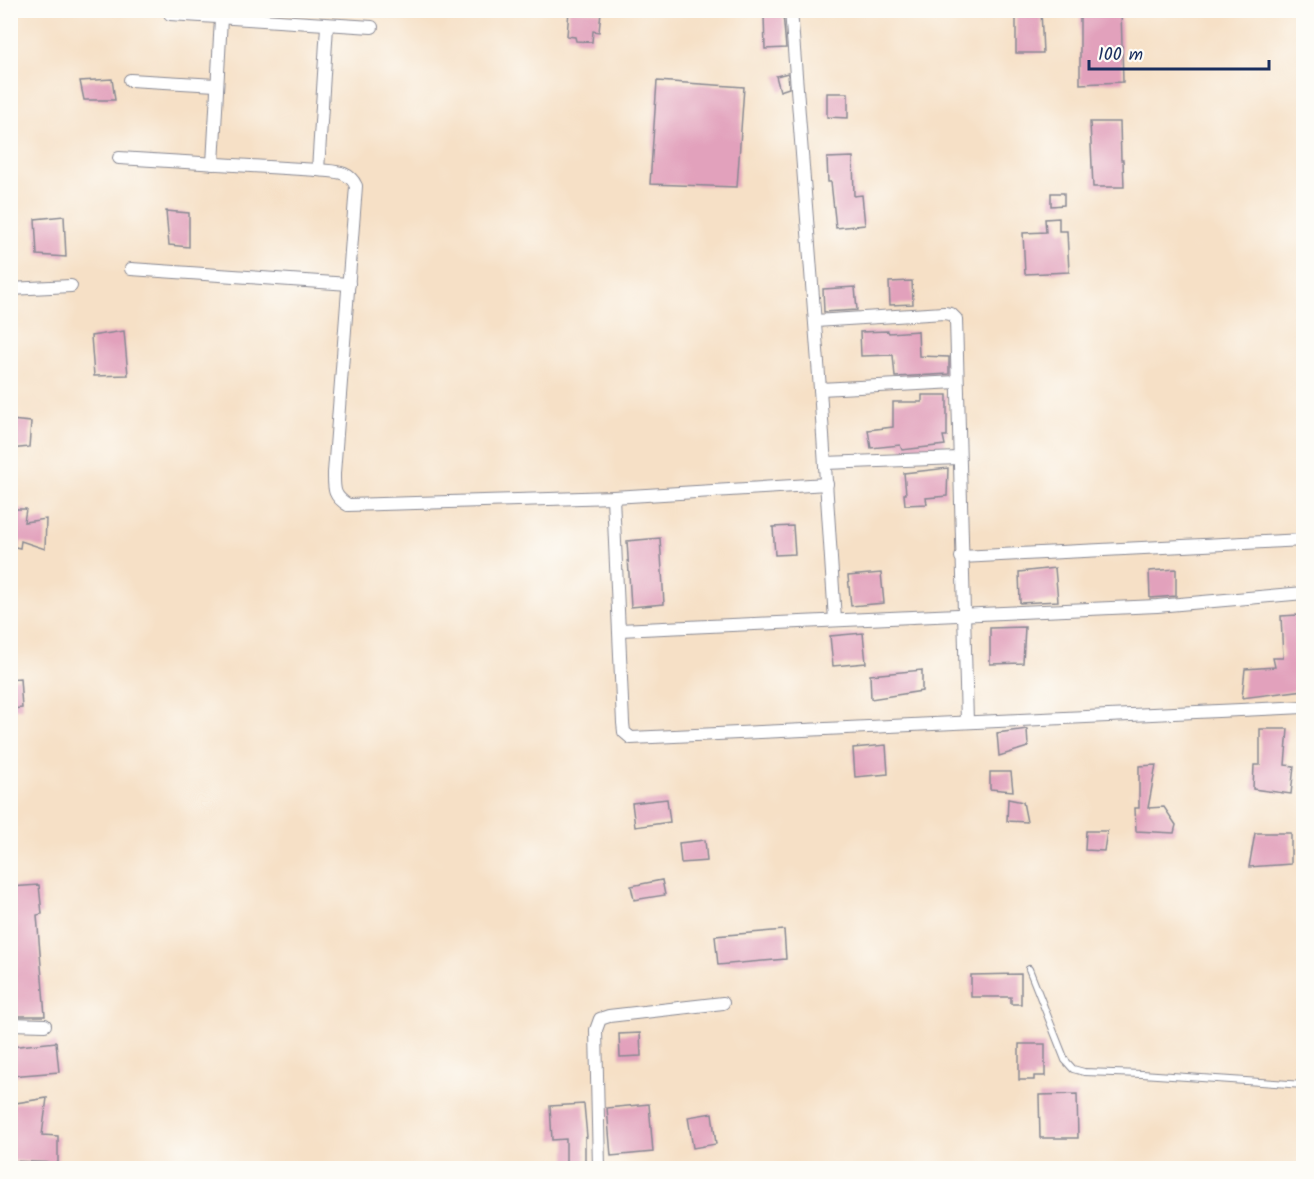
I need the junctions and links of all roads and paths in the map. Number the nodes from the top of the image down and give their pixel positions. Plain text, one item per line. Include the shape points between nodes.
1 (791, 10) edge
2 (170, 14) dead end
3 (221, 18) junction
4 (327, 26) junction
5 (372, 27) dead end
6 (130, 80) dead end
7 (216, 85) junction
8 (119, 158) dead end
9 (213, 164) junction
10 (318, 170) junction
11 (131, 269) dead end
12 (349, 284) junction
13 (71, 286) dead end
14 (10, 289) edge
15 (815, 321) junction
16 (957, 382) junction
17 (820, 389) junction
18 (959, 458) junction
19 (825, 463) junction
20 (827, 484) junction
21 (613, 497) junction
22 (1304, 540) edge
23 (962, 557) junction
24 (1304, 593) edge
25 (964, 616) junction
26 (835, 620) junction
27 (619, 630) junction
28 (1304, 707) edge
29 (967, 722) junction
30 (1029, 969) dead end
31 (723, 1003) dead end
32 (10, 1024) edge
33 (45, 1025) dead end
34 (1304, 1085) edge
35 (598, 1168) edge

1 - 15 street
2 - 3 street
3 - 4 street
3 - 7 street
4 - 5 street
4 - 10 street
6 - 7 street
7 - 9 street
8 - 9 street
9 - 10 street
10 - 12 street via 344,173 352,177 356,186
11 - 12 street
12 - 21 street via 334,473 339,500 348,505
13 - 14 street
15 - 16 street via 951,314 956,318
15 - 17 street
16 - 17 street
16 - 18 street
17 - 19 street
18 - 19 street
18 - 23 street
19 - 20 street
20 - 21 street
20 - 26 street
21 - 27 street
22 - 23 street
23 - 25 street
24 - 25 street via 1157,606
25 - 26 street
25 - 29 street
26 - 27 street
27 - 29 street via 624,732 631,738
28 - 29 street
30 - 34 lane via 1065,1060 1073,1069
31 - 35 street via 600,1020 596,1030
32 - 33 street

